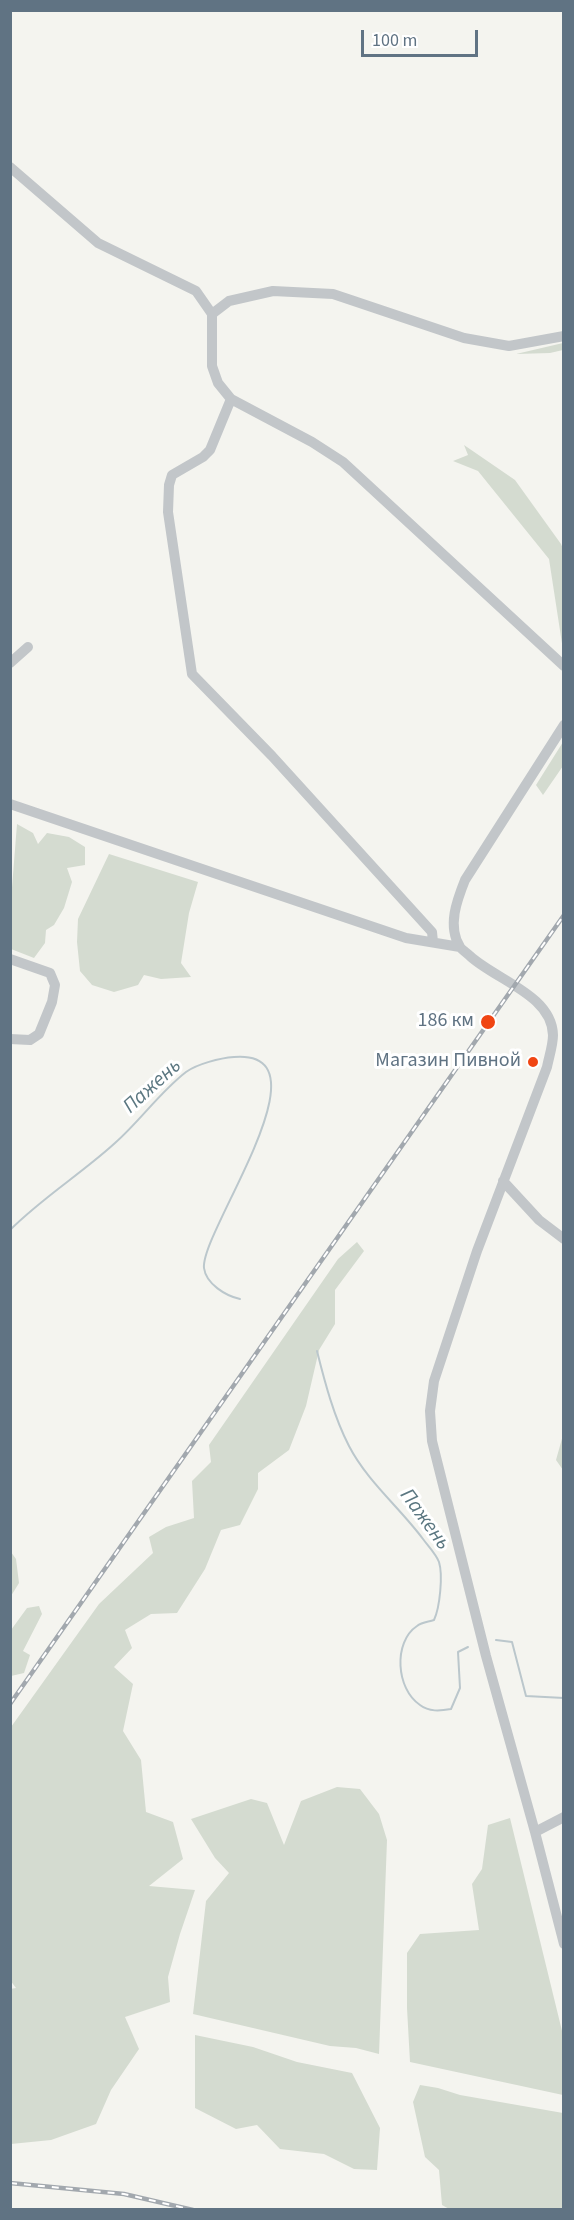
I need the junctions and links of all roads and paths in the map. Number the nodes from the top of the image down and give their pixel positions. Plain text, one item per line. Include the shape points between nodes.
1 (10, 167) edge
2 (212, 314) junction
3 (564, 336) edge
4 (231, 399) junction
5 (28, 647) dead end
6 (10, 663) edge
7 (564, 666) edge
8 (564, 725) edge
9 (10, 804) edge
10 (433, 942) junction
11 (460, 947) junction
12 (10, 959) edge
13 (558, 1035) edge
14 (10, 1039) edge
15 (503, 1181) junction
16 (564, 1239) edge
17 (564, 1817) edge
18 (535, 1832) junction
19 (564, 1944) edge

1 - 2 street via 98,243 196,291
2 - 3 street via 228,301 273,291 333,294 464,338 509,346
2 - 4 street via 212,366 218,383
4 - 7 street via 343,462
4 - 10 street via 210,450 172,475 169,485 168,512 192,674 432,932
5 - 6 street
8 - 11 street via 465,880 456,904 454,929
9 - 10 street via 406,938
10 - 11 street
11 - 13 street via 475,961 536,999
12 - 14 street via 50,973 55,985 39,1034 30,1041
13 - 15 street
15 - 16 street via 539,1220
15 - 18 street via 446,1342 430,1411 432,1441 479,1631
17 - 18 street
18 - 19 street

